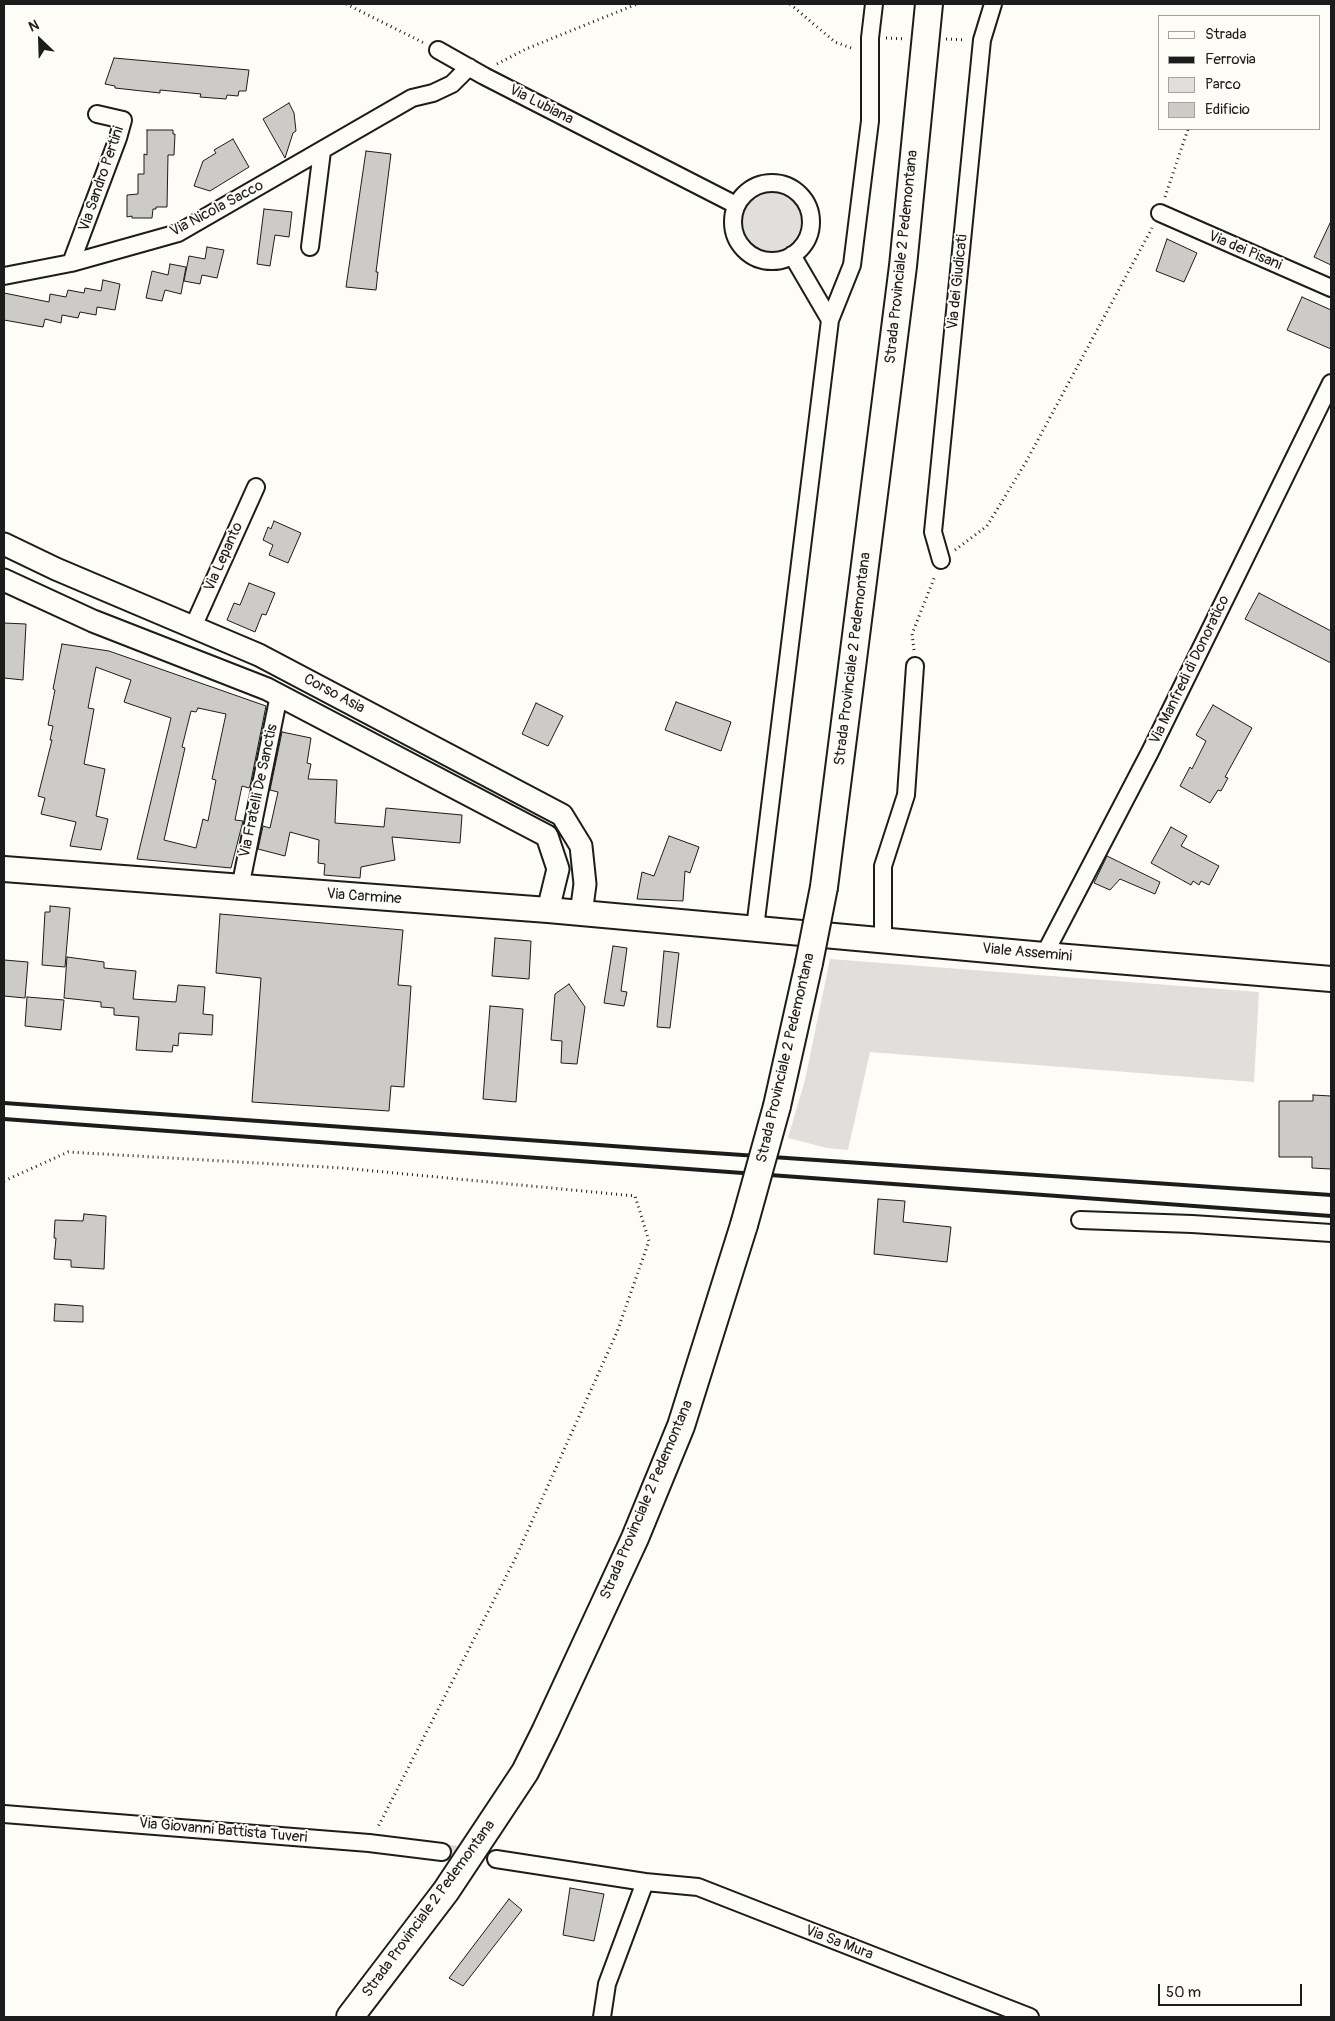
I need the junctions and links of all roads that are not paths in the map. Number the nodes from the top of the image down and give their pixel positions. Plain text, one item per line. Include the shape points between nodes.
1 (874, 4) edge
2 (929, 4) edge
3 (993, 4) edge
4 (438, 50) road end
5 (469, 68) junction
6 (97, 114) dead end
7 (322, 151) junction
8 (736, 205) junction
9 (1160, 213) road end
10 (310, 247) dead end
11 (792, 256) junction
12 (72, 263) junction
13 (4, 276) edge
14 (1331, 288) edge
15 (830, 320) junction
16 (1331, 383) edge
17 (256, 487) dead end
18 (4, 544) edge
19 (941, 560) road end
20 (56, 569) junction
21 (4, 580) edge
22 (42, 598) junction
23 (193, 627) junction
24 (915, 666) road end
25 (279, 695) junction
26 (4, 869) edge
27 (240, 888) junction
28 (548, 910) junction
29 (581, 914) junction
30 (724, 925) joint
31 (755, 928) junction
32 (883, 940) junction
33 (1044, 955) junction
34 (1331, 979) edge
35 (1080, 1220) dead end
36 (1331, 1233) edge
37 (4, 1814) edge
38 (442, 1852) tunnel mouth
39 (496, 1859) tunnel mouth
40 (645, 1882) junction
41 (350, 2017) edge
42 (602, 2017) edge
43 (1030, 2017) edge

1 - 15 street via 870,121 852,265
2 - 41 main road, Strada Provinciale 2 Pedemontana, bridge via 903,266 824,888 777,1106 744,1225 681,1426 635,1538 545,1732 525,1772 446,1891
3 - 19 street, Via dei Giudicati via 982,40 933,532
4 - 5 street, Via Lubiana
5 - 7 street, Via Nicola Sacco via 452,84 412,98
5 - 8 street, Via Lubiana
6 - 12 street, Via Sandro Pertini via 123,120
7 - 10 street
7 - 12 street, Via Nicola Sacco via 178,234
8 - 11 street via 733,229 745,251 768,261
8 - 11 street via 743,194 767,182 793,188 803,197 809,208 809,235
9 - 14 street, Via dei Pisani
11 - 15 street
12 - 13 street, Via Nicola Sacco
15 - 31 street
16 - 33 street, Via Manfredi di Donoratico via 1150,752
17 - 23 street, Via Lepanto
18 - 20 street, Corso Asia
20 - 22 street
20 - 23 street, Corso Asia
21 - 22 street, Corso Asia
22 - 25 street, Corso Asia
23 - 29 street, Corso Asia via 259,655 562,815 582,846 585,884
24 - 32 street via 906,795 883,866
25 - 27 street, Via Fratelli De Sanctis
25 - 28 street, Corso Asia via 547,836 558,869
26 - 27 main road, Via Carmine
27 - 28 main road, Via Carmine
28 - 29 main road, Via Carmine
29 - 30 main road, Via Carmine
30 - 31 main road, Viale Assemini
31 - 32 main road, Viale Assemini
32 - 33 main road, Viale Assemini
33 - 34 main road, Viale Assemini
35 - 36 street
37 - 38 street, Via Giovanni Battista Tuveri via 369,1843
39 - 40 street, Via Sa Mura
40 - 42 street via 607,1984
40 - 43 street, Via Sa Mura via 698,1887

